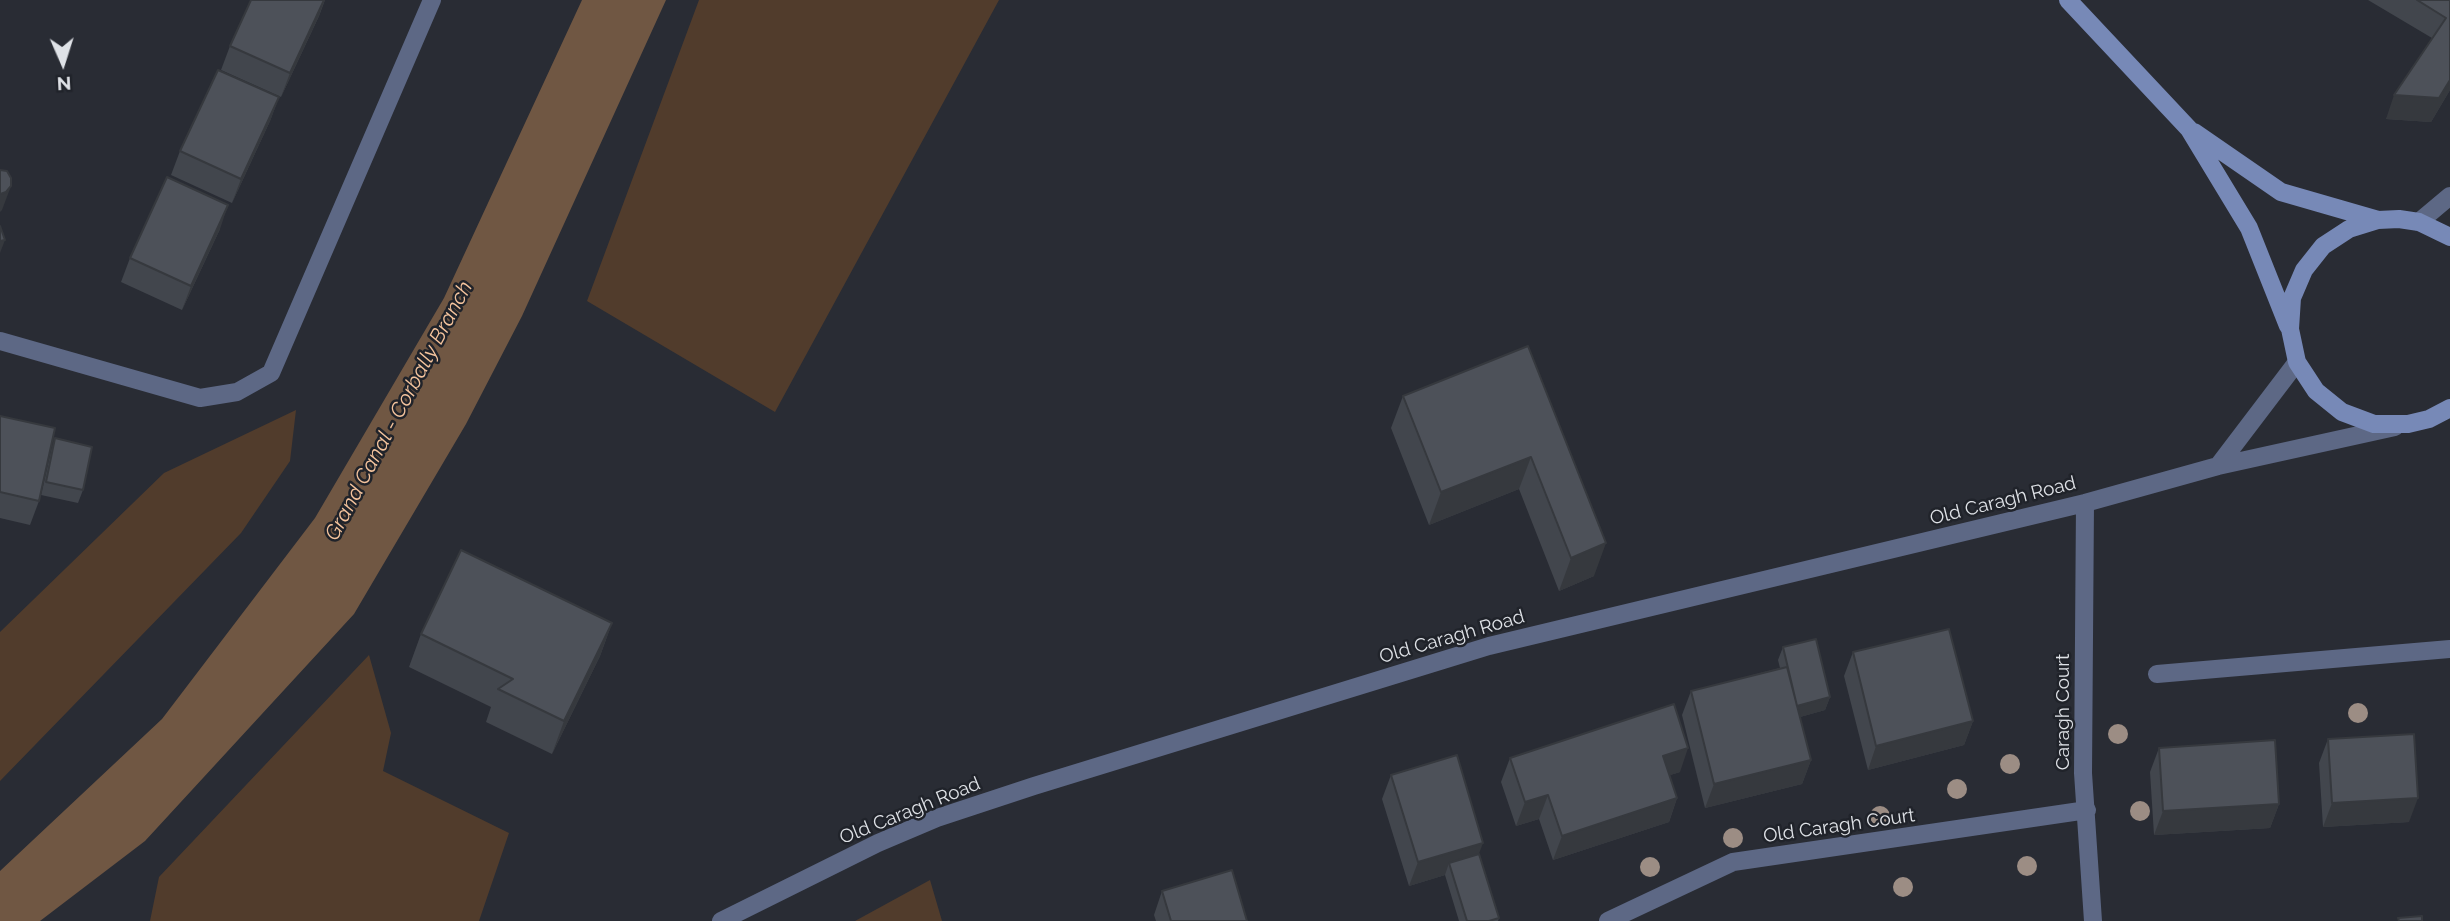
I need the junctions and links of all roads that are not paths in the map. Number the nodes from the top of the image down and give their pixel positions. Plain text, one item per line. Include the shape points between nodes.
1 (432, 0) edge
2 (2068, 0) edge
3 (2189, 129) junction
4 (2450, 196) edge
5 (2378, 220) junction
6 (2418, 222) junction
7 (2450, 237) edge
8 (2290, 329) junction
9 (0, 341) edge
10 (2297, 362) junction
11 (2450, 409) edge
12 (2408, 424) junction
13 (2218, 466) junction
14 (2085, 503) junction
15 (2450, 649) edge
16 (2157, 674) dead end
17 (2087, 810) junction
18 (721, 921) edge
19 (1608, 921) edge
20 (2093, 921) edge

1 - 9 street via 271,373 237,392 200,398
2 - 3 main road
3 - 5 main road via 2281,192
3 - 8 main road via 2249,228
4 - 6 street
5 - 6 main road
5 - 8 main road via 2349,229 2323,246 2310,262 2292,298
6 - 7 main road
8 - 10 main road
10 - 12 main road via 2316,391 2342,412 2374,424
10 - 13 street
11 - 12 main road
12 - 13 street, Old Caragh Road
13 - 14 street, Old Caragh Road
14 - 17 street, Caragh Court via 2083,773
14 - 18 street, Old Caragh Road via 1489,646 1266,713 937,818
15 - 16 street
17 - 19 street, Old Caragh Court via 1733,862
17 - 20 street, Caragh Court

